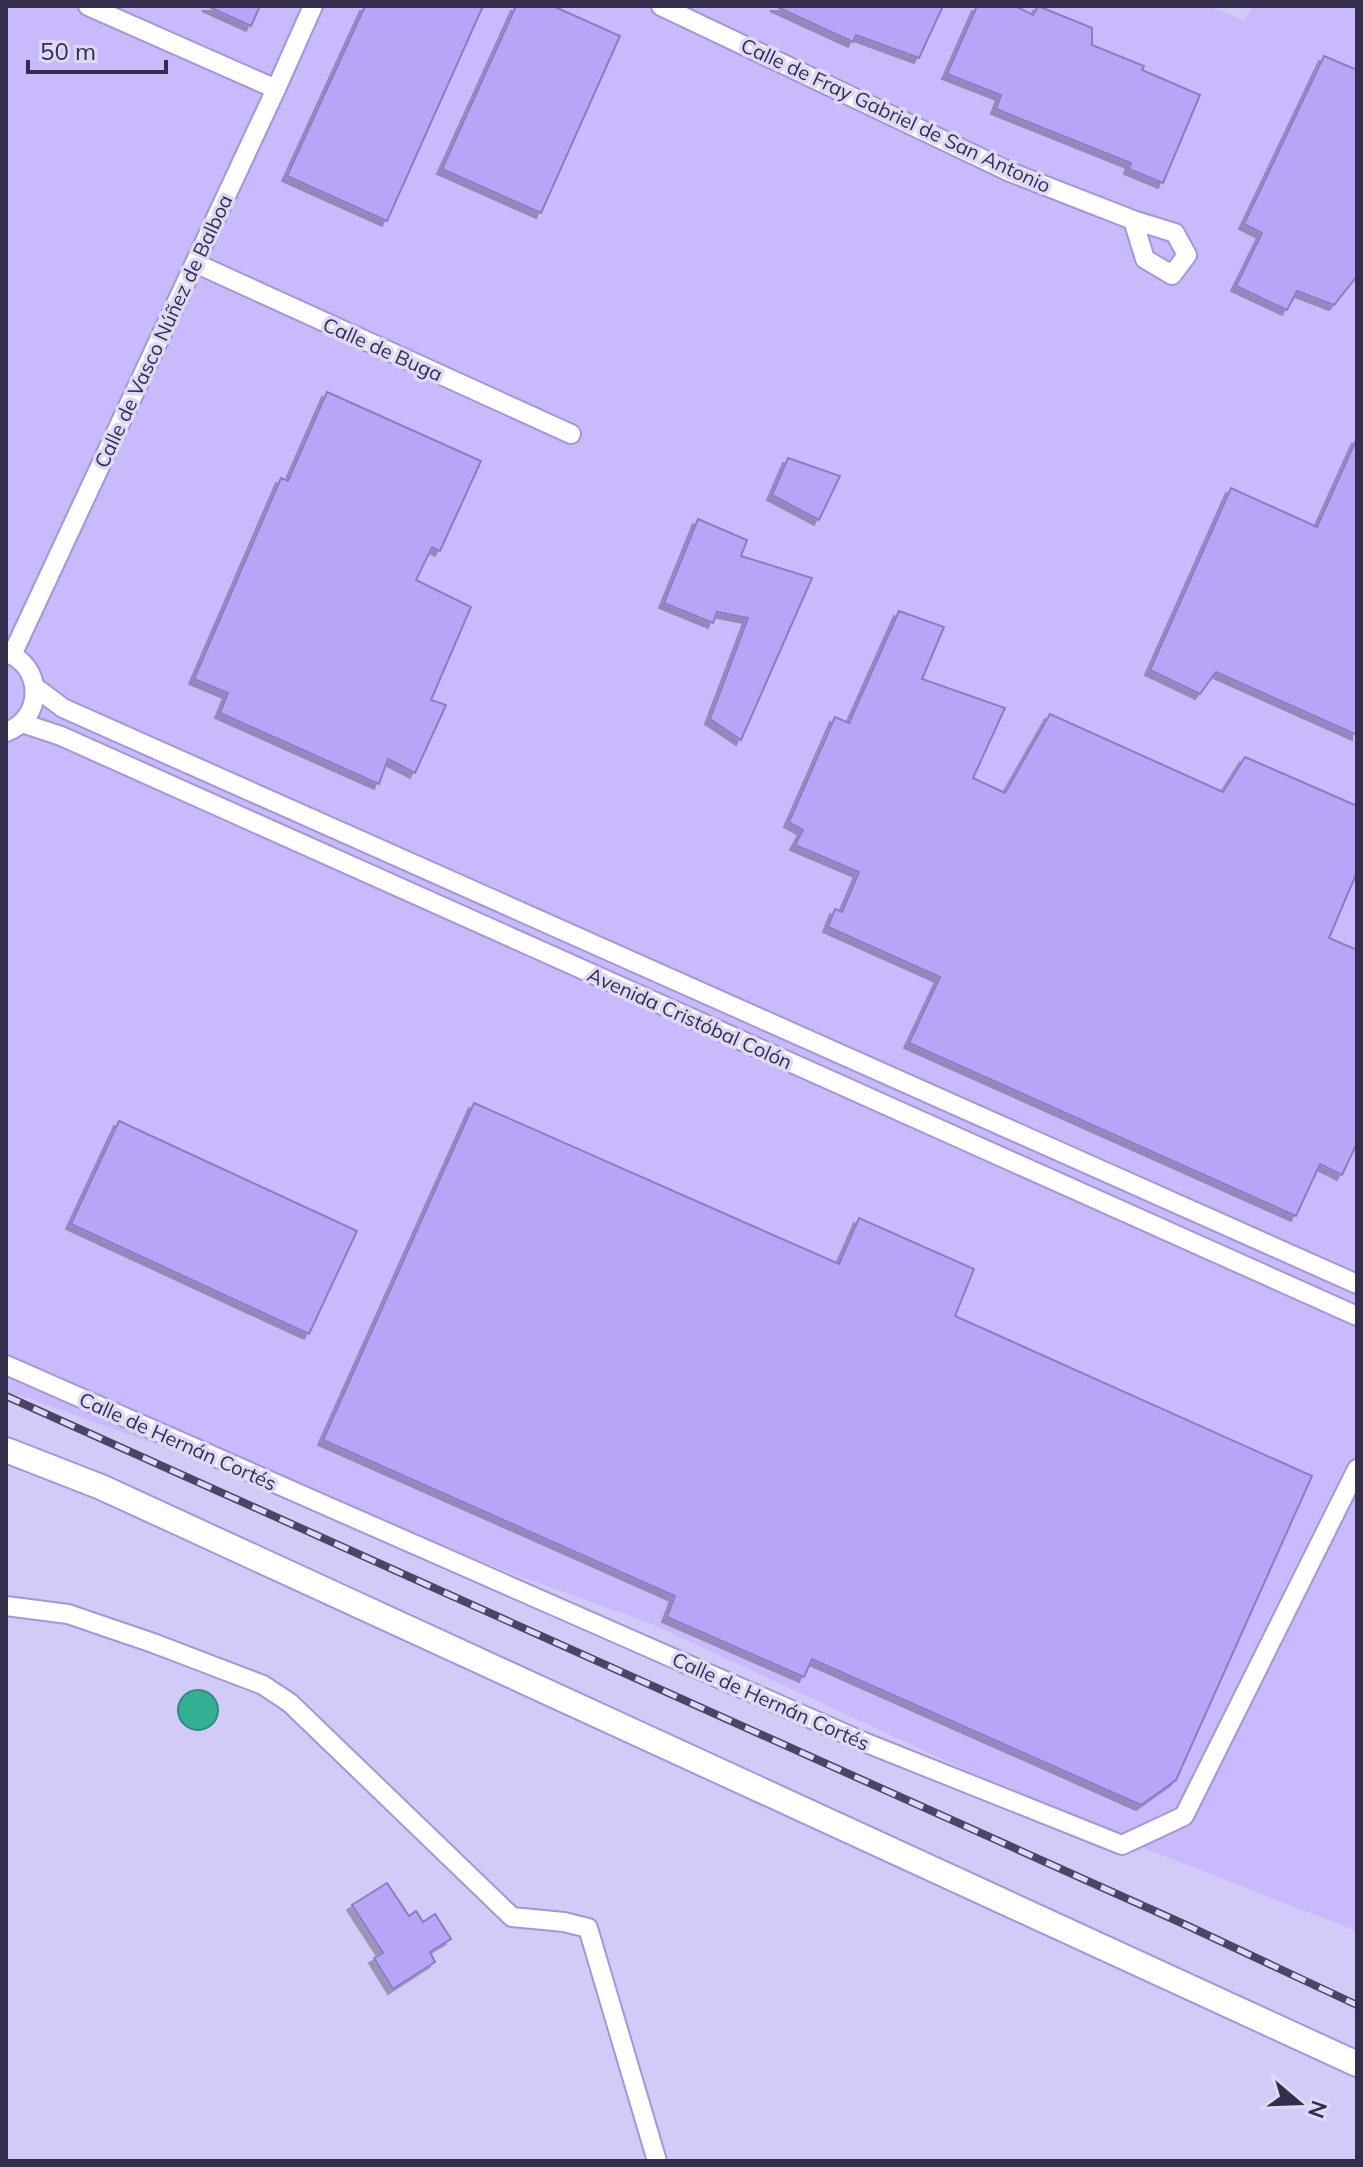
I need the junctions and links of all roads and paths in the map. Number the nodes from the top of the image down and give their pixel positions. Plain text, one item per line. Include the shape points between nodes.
1 (88, 6) edge
2 (313, 6) edge
3 (661, 6) edge
4 (276, 89) junction
5 (1133, 220) dead end
6 (195, 263) junction
7 (571, 434) dead end
8 (9, 654) edge
9 (35, 687) junction
10 (14, 728) edge
11 (1357, 1284) edge
12 (1357, 1316) edge
13 (6, 1365) edge
14 (6, 1450) edge
15 (1357, 1469) edge
16 (6, 1606) edge
17 (1357, 2064) edge
18 (657, 2161) edge

1 - 4 street
2 - 4 street, Calle de Vasco Núñez de Balboa
3 - 5 street, Calle de Fray Gabriel de San Antonio via 1010,172
4 - 6 street, Calle de Vasco Núñez de Balboa
6 - 7 street, Calle de Buga
6 - 8 street, Calle de Vasco Núñez de Balboa
8 - 9 street, Avenida Cristóbal Colón via 23,663
9 - 10 street via 30,713
9 - 11 street, Avenida Cristóbal Colón via 78,715
10 - 12 street, Avenida Cristóbal Colón via 76,742
13 - 15 street, Calle de Hernán Cortés via 864,1742 1122,1845 1184,1816
14 - 17 main road via 101,1487
16 - 18 street via 68,1614 263,1685 290,1703 512,1917 588,1928

